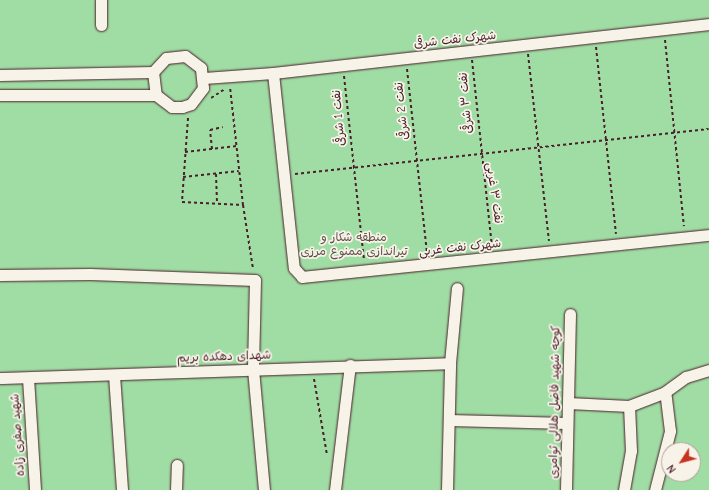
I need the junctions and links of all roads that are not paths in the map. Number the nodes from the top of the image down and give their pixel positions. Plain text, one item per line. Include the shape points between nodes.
1 (101, 0) edge
2 (709, 24) edge
3 (101, 25) dead end
4 (153, 72) junction
5 (273, 73) junction
6 (0, 75) edge
7 (204, 78) junction
8 (0, 95) edge
9 (156, 95) junction
10 (709, 235) edge
11 (0, 275) edge
12 (457, 288) dead end
13 (570, 314) dead end
14 (450, 363) junction
15 (350, 365) junction
16 (253, 369) junction
17 (709, 370) edge
18 (114, 375) junction
19 (0, 378) edge
20 (28, 378) junction
21 (665, 392) junction
22 (568, 403) junction
23 (629, 406) junction
24 (449, 420) junction
25 (567, 423) junction
26 (177, 465) dead end
27 (35, 490) edge
28 (122, 490) edge
29 (176, 490) edge
30 (264, 490) edge
31 (335, 490) edge
32 (447, 490) edge
33 (566, 490) edge
34 (624, 490) edge
35 (655, 490) edge

1 - 3 street
2 - 5 street, شهرک نفت شرقی
4 - 6 street
4 - 7 street via 166,58 180,56 194,61
4 - 9 street
5 - 7 street, شهرک نفت شرقی
5 - 10 street, شهرک نفت غربی via 296,272 306,278
7 - 9 street via 203,88 191,104 172,107
8 - 9 street
11 - 16 street via 90,274 255,280
12 - 14 street
13 - 22 street, کوچه شهید فاضل هلالی ثوامری
14 - 15 street, شهدای دهکده بریم
14 - 24 street
15 - 16 street, شهدای دهکده بریم
15 - 31 street
16 - 18 street, شهدای دهکده بریم
16 - 30 street
17 - 21 street via 686,377
18 - 20 street, شهدای دهکده بریم
18 - 28 street
19 - 20 street, شهدای دهکده بریم
20 - 27 street, شهید صفری زاده
21 - 23 street
21 - 35 street via 670,431
22 - 23 street
22 - 25 street, کوچه شهید فاضل هلالی ثوامری
23 - 34 street via 630,451
24 - 25 street
24 - 32 street
25 - 33 street, کوچه شهید فاضل هلالی ثوامری
26 - 29 street

